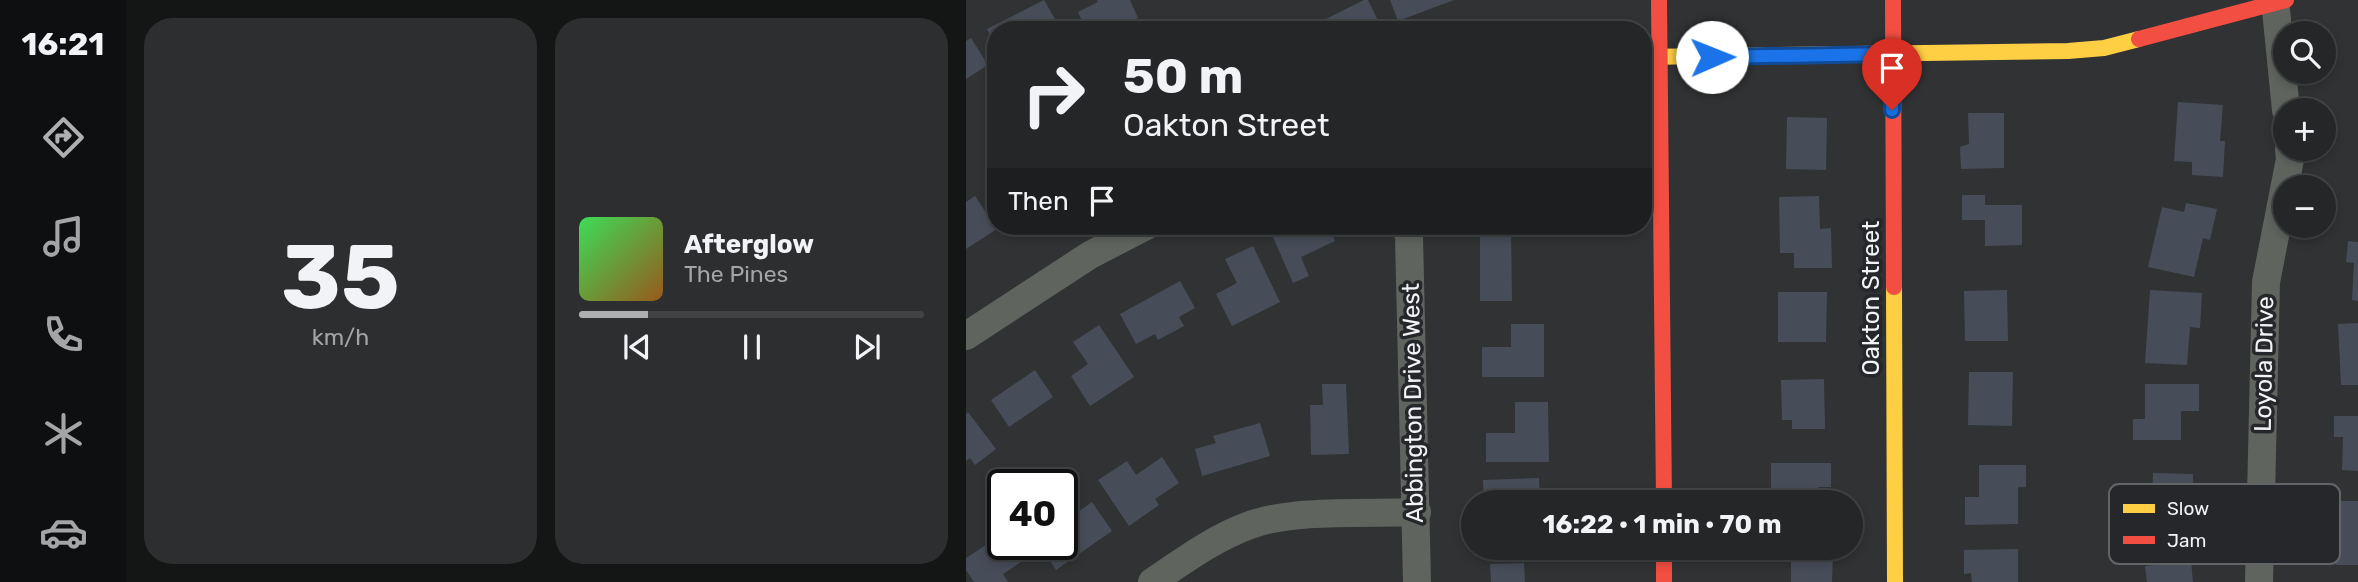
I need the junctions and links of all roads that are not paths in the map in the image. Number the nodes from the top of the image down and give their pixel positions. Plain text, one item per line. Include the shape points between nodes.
1 (1659, 0) edge
2 (2278, 1) edge
3 (1893, 7) edge
4 (1892, 54) junction
5 (1652, 58) edge
6 (1661, 58) junction
7 (2285, 98) edge
8 (2290, 161) edge
9 (1129, 235) edge
10 (1409, 235) edge
11 (966, 337) edge
12 (2261, 484) edge
13 (1664, 490) edge
14 (1417, 512) junction
15 (1664, 560) edge
16 (2259, 564) edge
17 (1152, 582) edge
18 (1417, 582) edge
19 (1664, 582) edge
20 (1895, 582) edge
21 (2259, 582) edge

1 - 6 street
2 - 4 street via 2104,48
2 - 7 street
3 - 4 street, Oakton Street
4 - 6 street
4 - 20 street, Oakton Street
5 - 6 street
6 - 13 street
8 - 12 street, Loyola Drive via 2266,282
9 - 11 street via 1090,255
10 - 14 street, Abbington Drive West
14 - 17 street via 1289,516 1252,524 1212,541
14 - 18 street, Abbington Drive West
15 - 19 street
16 - 21 street, Loyola Drive

